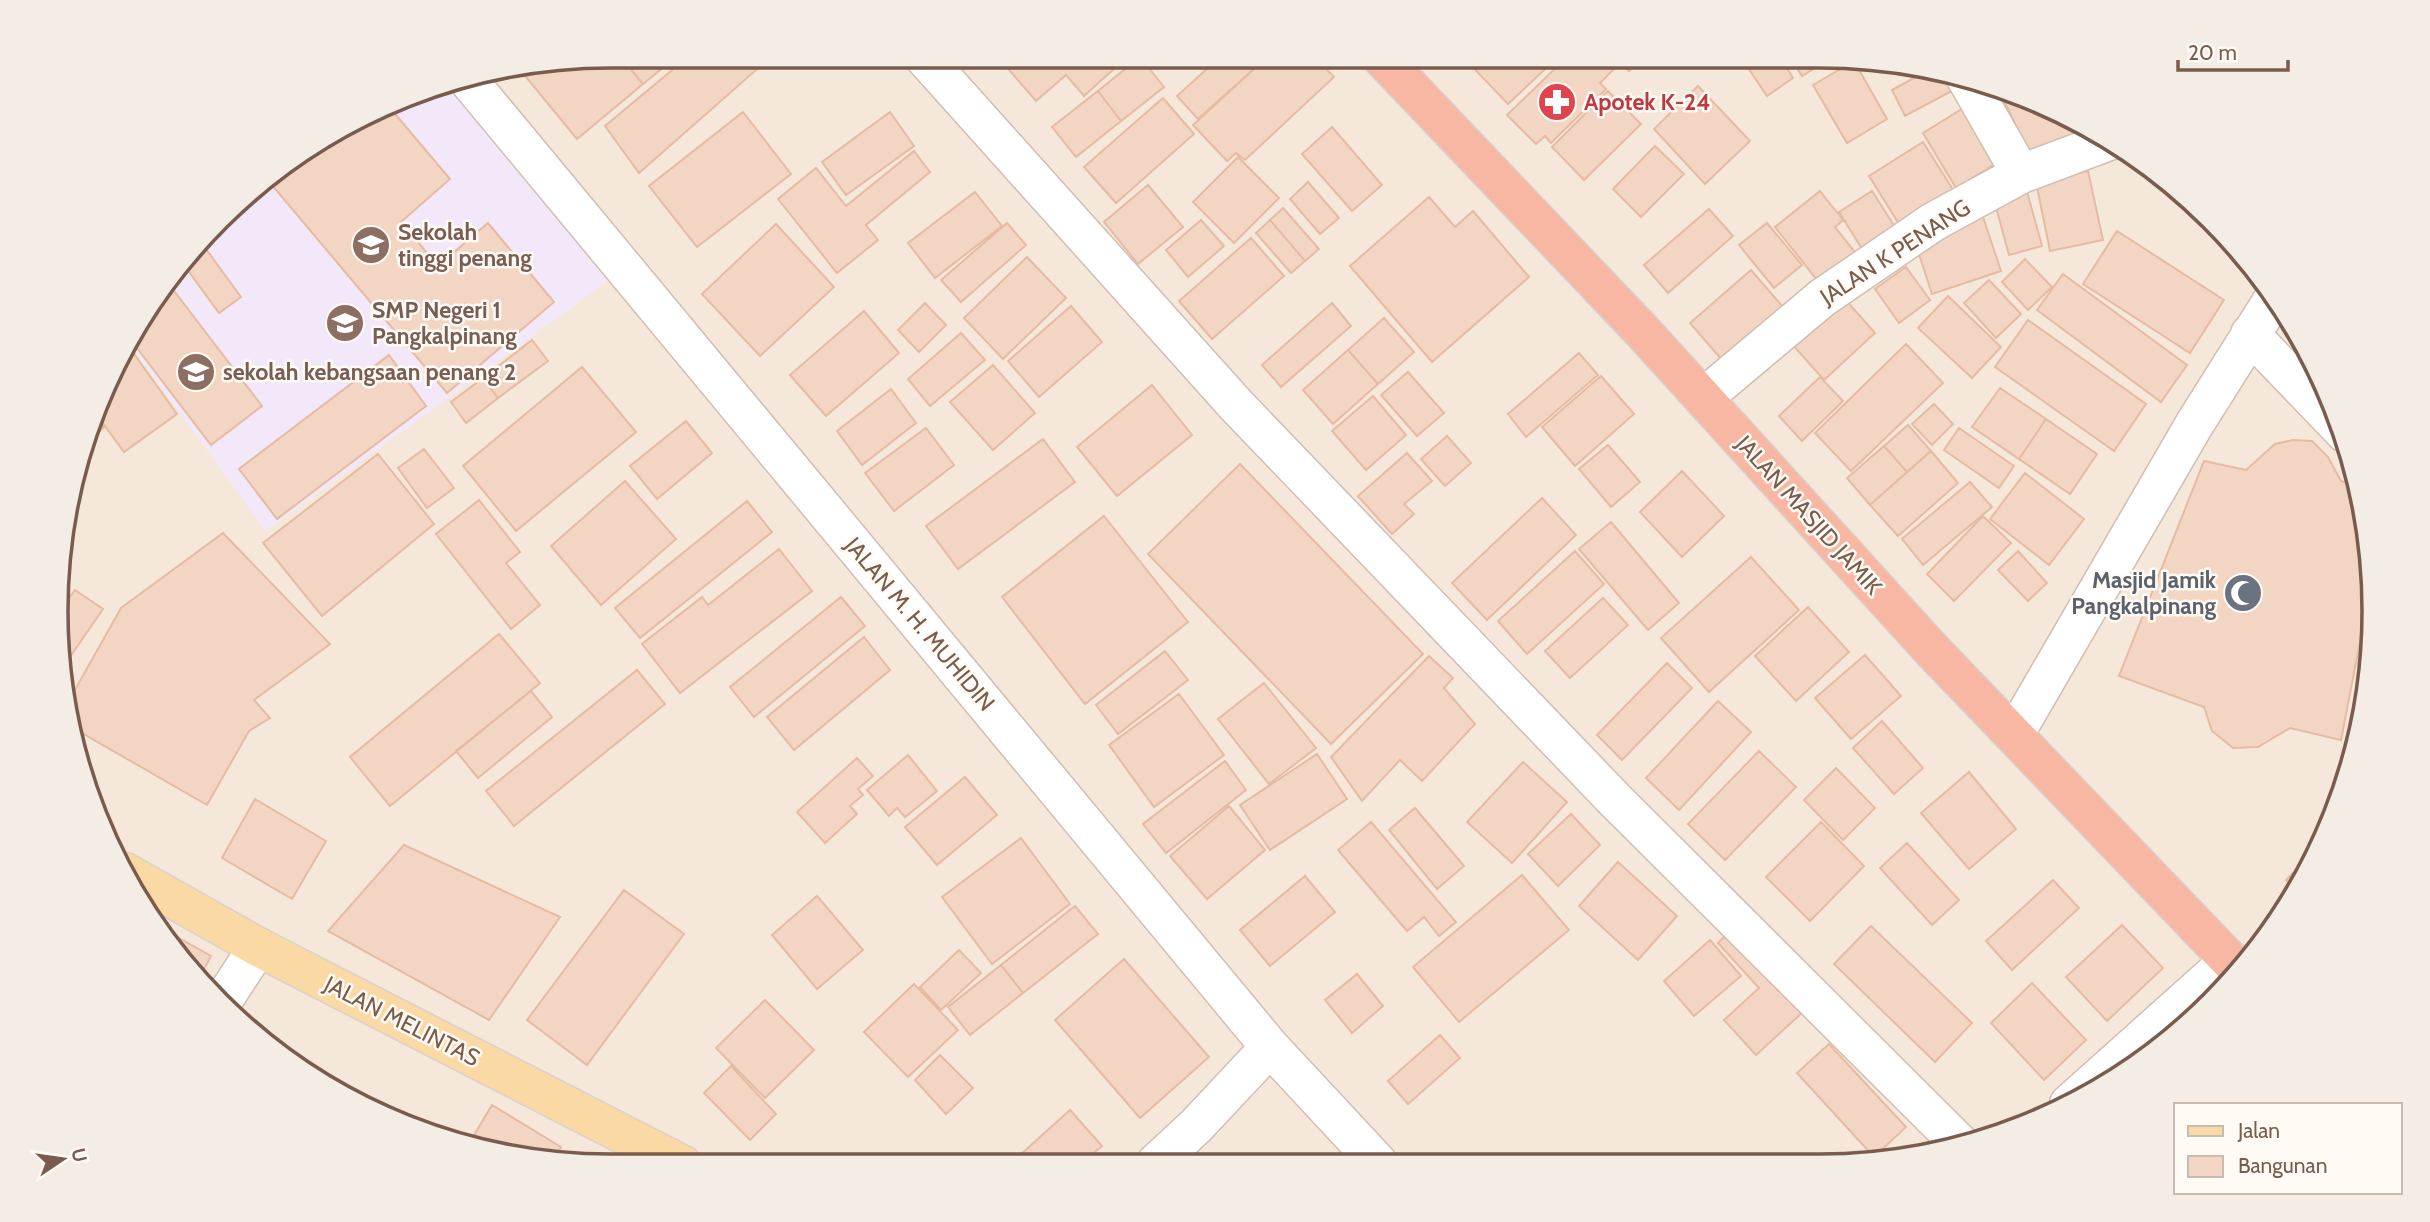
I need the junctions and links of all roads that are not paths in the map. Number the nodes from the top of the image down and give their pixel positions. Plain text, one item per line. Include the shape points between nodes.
1 (934, 68) edge
2 (1391, 68) edge
3 (473, 86) edge
4 (1974, 91) edge
5 (2097, 145) edge
6 (2021, 174) junction
7 (2268, 307) edge
8 (2250, 334) junction
9 (1703, 398) junction
10 (2323, 410) edge
11 (2014, 735) junction
12 (140, 881) edge
13 (258, 947) junction
14 (2232, 963) edge
15 (2213, 985) edge
16 (227, 995) edge
17 (1270, 1047) junction
18 (2115, 1065) edge
19 (1953, 1137) edge
20 (662, 1154) edge
21 (1166, 1154) edge
22 (1370, 1154) edge

1 - 19 street via 1236,405 1614,799
2 - 9 highway, JALAN MASJID JAMIK
3 - 17 street, JALAN M. H. MUHIDIN
4 - 6 street
5 - 6 street, JALAN K PENANG
6 - 9 street, JALAN K PENANG via 1933,222 1822,298
7 - 8 street
8 - 10 street
8 - 11 street
9 - 11 highway, JALAN MASJID JAMIK
11 - 14 highway, JALAN MASJID JAMIK
12 - 13 main road, JALAN MELINTAS
13 - 16 street
13 - 20 main road, JALAN MELINTAS
15 - 18 street
17 - 21 street
17 - 22 street, JALAN M. H. MUHIDIN

